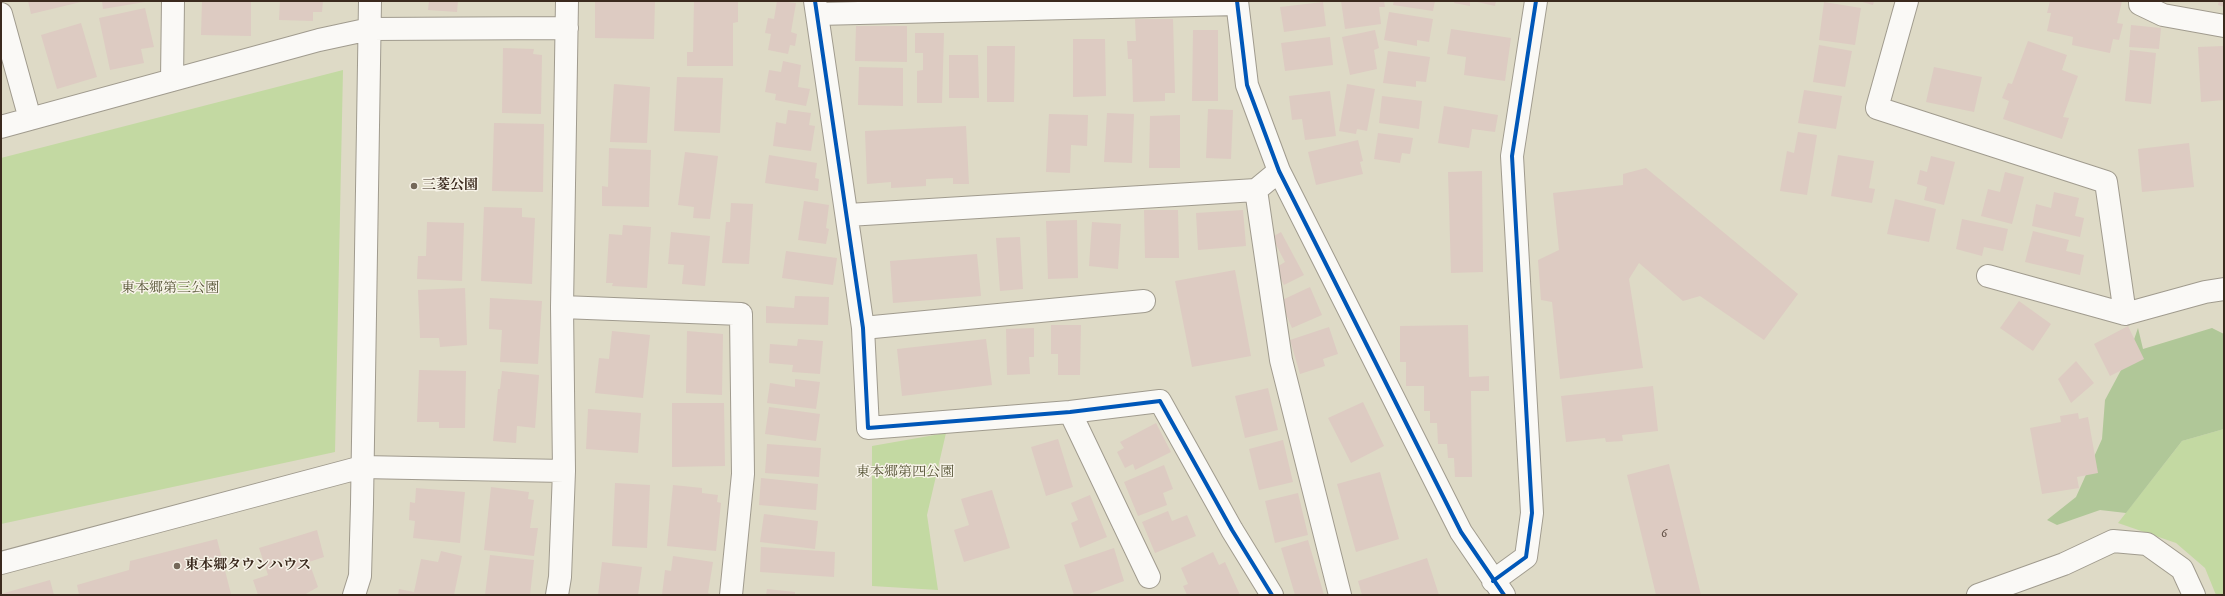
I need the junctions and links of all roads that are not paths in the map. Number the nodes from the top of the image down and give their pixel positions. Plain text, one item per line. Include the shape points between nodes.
1 (173, 1) edge
2 (370, 1) edge
3 (567, 1) edge
4 (1536, 1) edge
5 (1907, 1) edge
6 (2140, 1) edge
7 (1237, 2) edge
8 (816, 7) edge
9 (1, 14) edge
10 (2224, 26) edge
11 (370, 28) junction
12 (567, 28) junction
13 (172, 80) junction
14 (30, 120) junction
15 (1, 127) edge
16 (1279, 171) junction
17 (1256, 190) junction
18 (848, 215) junction
19 (1988, 276) dead end
20 (2224, 289) edge
21 (1144, 301) dead end
22 (562, 307) junction
23 (2125, 314) junction
24 (863, 328) junction
25 (1070, 412) junction
26 (362, 467) junction
27 (564, 471) junction
28 (1, 563) edge
29 (1148, 577) dead end
30 (1498, 588) edge
31 (354, 595) edge
32 (557, 595) edge
33 (731, 595) edge
34 (1272, 595) edge
35 (1340, 595) edge
36 (1978, 595) edge
37 (2194, 595) edge

1 - 13 street
2 - 11 street
3 - 12 street
4 - 30 street via 1512,156 1532,513 1526,557
5 - 23 street via 1877,108 2106,182
6 - 10 street via 2140,4 2163,15
7 - 8 street
7 - 16 street via 1247,85
8 - 18 street
9 - 14 street
11 - 12 street
11 - 13 street
11 - 26 street
12 - 22 street
13 - 14 street
14 - 15 street
16 - 17 street
16 - 30 street via 1461,532
17 - 18 street
17 - 35 street via 1281,360
18 - 24 street
19 - 23 street
20 - 23 street
21 - 24 street
22 - 27 street
22 - 33 street via 741,314 743,474
24 - 25 street via 868,428
25 - 29 street
25 - 34 street via 1160,401 1232,530
26 - 27 street
26 - 28 street
26 - 31 street via 360,576
27 - 32 street
36 - 37 street via 2064,564 2113,542 2147,544 2182,568

